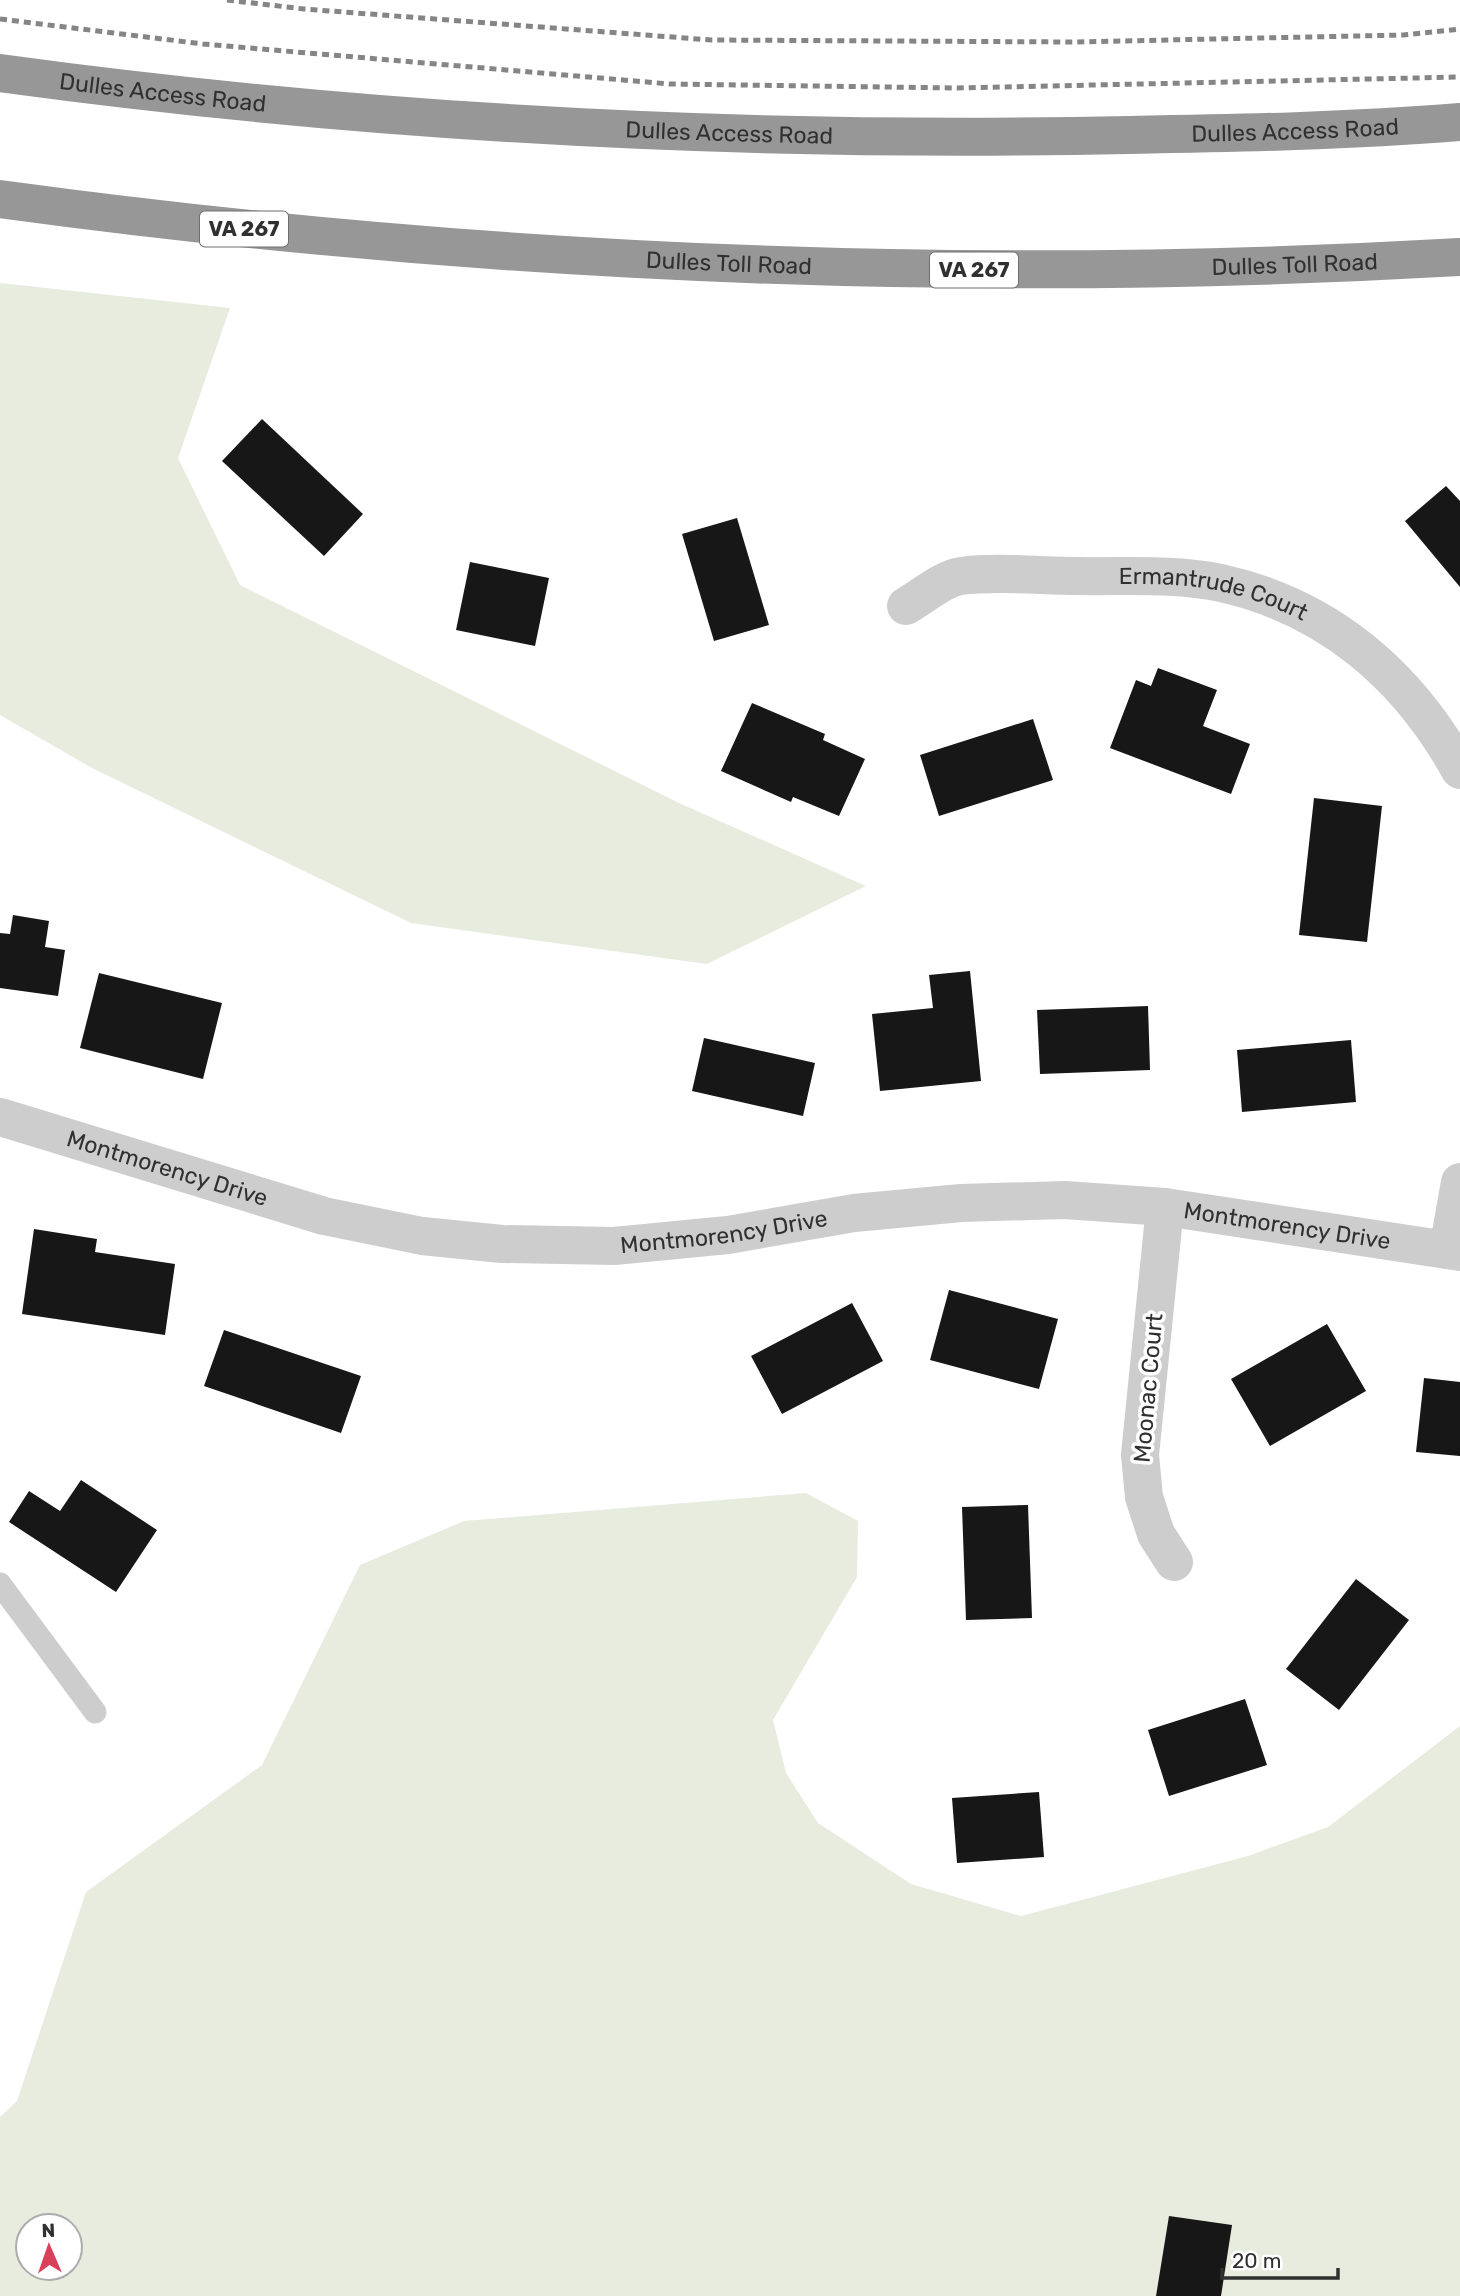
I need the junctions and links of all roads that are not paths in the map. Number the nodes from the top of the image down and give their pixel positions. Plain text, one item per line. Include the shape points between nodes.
1 (0, 73) edge
2 (1460, 124) edge
3 (0, 199) edge
4 (1460, 257) edge
5 (906, 606) dead end
6 (1460, 770) edge
7 (0, 1117) edge
8 (1460, 1182) edge
9 (1165, 1207) junction
10 (1454, 1251) edge
11 (1174, 1562) dead end
12 (0, 1584) edge
13 (95, 1712) dead end

1 - 2 highway, Dulles Access Road via 379,113 733,133 1031,137
3 - 4 highway, Dulles Toll Road / VA 267 via 345,239 770,266 1161,268
5 - 6 street, Ermantrude Court via 959,576 1174,577 1248,591 1293,608 1351,641 1398,681 1441,736
7 - 9 street, Montmorency Drive via 324,1216 422,1236 502,1244 614,1246 961,1203 1065,1200
8 - 10 street
9 - 10 street, Montmorency Drive
9 - 11 street, Moonac Court via 1140,1455 1144,1497 1156,1534
12 - 13 lane

